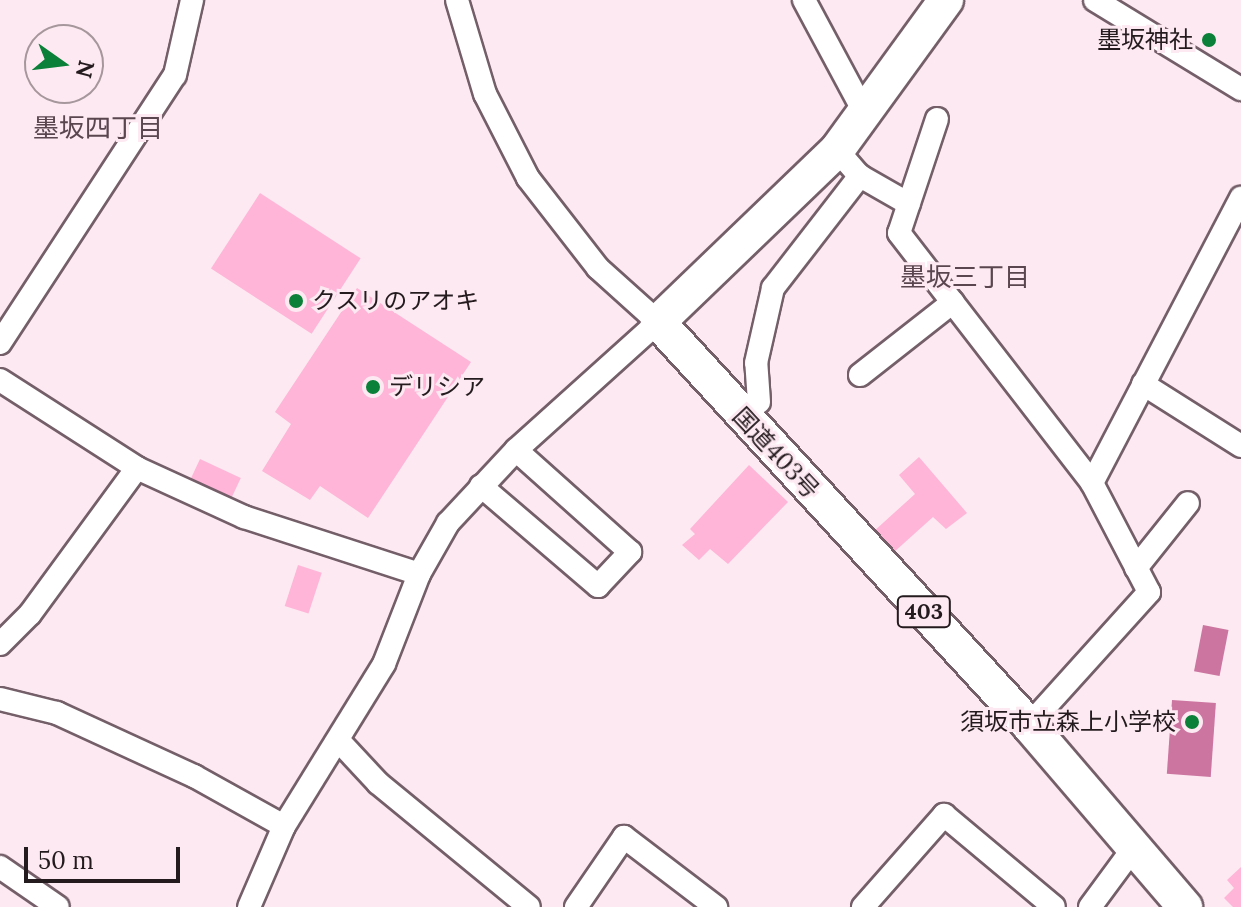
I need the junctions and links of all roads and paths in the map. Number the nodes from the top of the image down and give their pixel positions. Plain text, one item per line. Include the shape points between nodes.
1 (192, 0) edge
2 (457, 0) edge
3 (804, 0) edge
4 (946, 0) edge
5 (1095, 0) edge
6 (1241, 89) edge
7 (865, 114) junction
8 (937, 119) dead end
9 (837, 150) junction
10 (860, 176) junction
11 (1241, 198) edge
12 (909, 204) junction
13 (953, 302) junction
14 (658, 322) junction
15 (0, 343) edge
16 (860, 375) dead end
17 (0, 380) edge
18 (1143, 384) junction
19 (759, 402) dead end
20 (1241, 446) edge
21 (516, 450) junction
22 (137, 468) junction
23 (1092, 483) junction
24 (481, 486) junction
25 (1188, 503) dead end
26 (1136, 568) junction
27 (419, 574) junction
28 (0, 644) edge
29 (0, 699) edge
30 (1029, 725) junction
31 (339, 741) junction
32 (284, 826) junction
33 (1132, 850) junction
34 (0, 867) edge
35 (58, 907) edge
36 (249, 907) edge
37 (529, 907) edge
38 (576, 907) edge
39 (716, 907) edge
40 (863, 907) edge
41 (1054, 907) edge
42 (1090, 907) edge
43 (1185, 907) edge

1 - 15 street via 175,75
2 - 14 street via 485,94 528,178 598,268
3 - 7 street
4 - 7 highway
5 - 6 street
7 - 9 highway
8 - 12 street
9 - 10 street
9 - 14 highway
10 - 12 street
10 - 19 street via 773,288 756,363
11 - 18 street
12 - 13 street via 899,233
13 - 16 street
13 - 23 street
14 - 21 street
14 - 30 highway, 国道403号 / 403
17 - 22 street
18 - 20 street
18 - 23 street
21 - 24 street
21 - 24 street via 630,552 598,586
22 - 27 street via 244,517
22 - 28 street via 30,614
23 - 26 street
24 - 27 street via 448,523
25 - 26 street
26 - 30 street via 1149,592
27 - 31 street via 384,664
29 - 32 street via 57,713 194,776
30 - 33 highway, 国道403号 / 403
31 - 32 street
31 - 37 street via 378,783
32 - 36 street
33 - 42 street
33 - 43 highway, 国道403号 / 403
34 - 35 street
38 - 39 street via 624,837
40 - 41 street via 944,815

